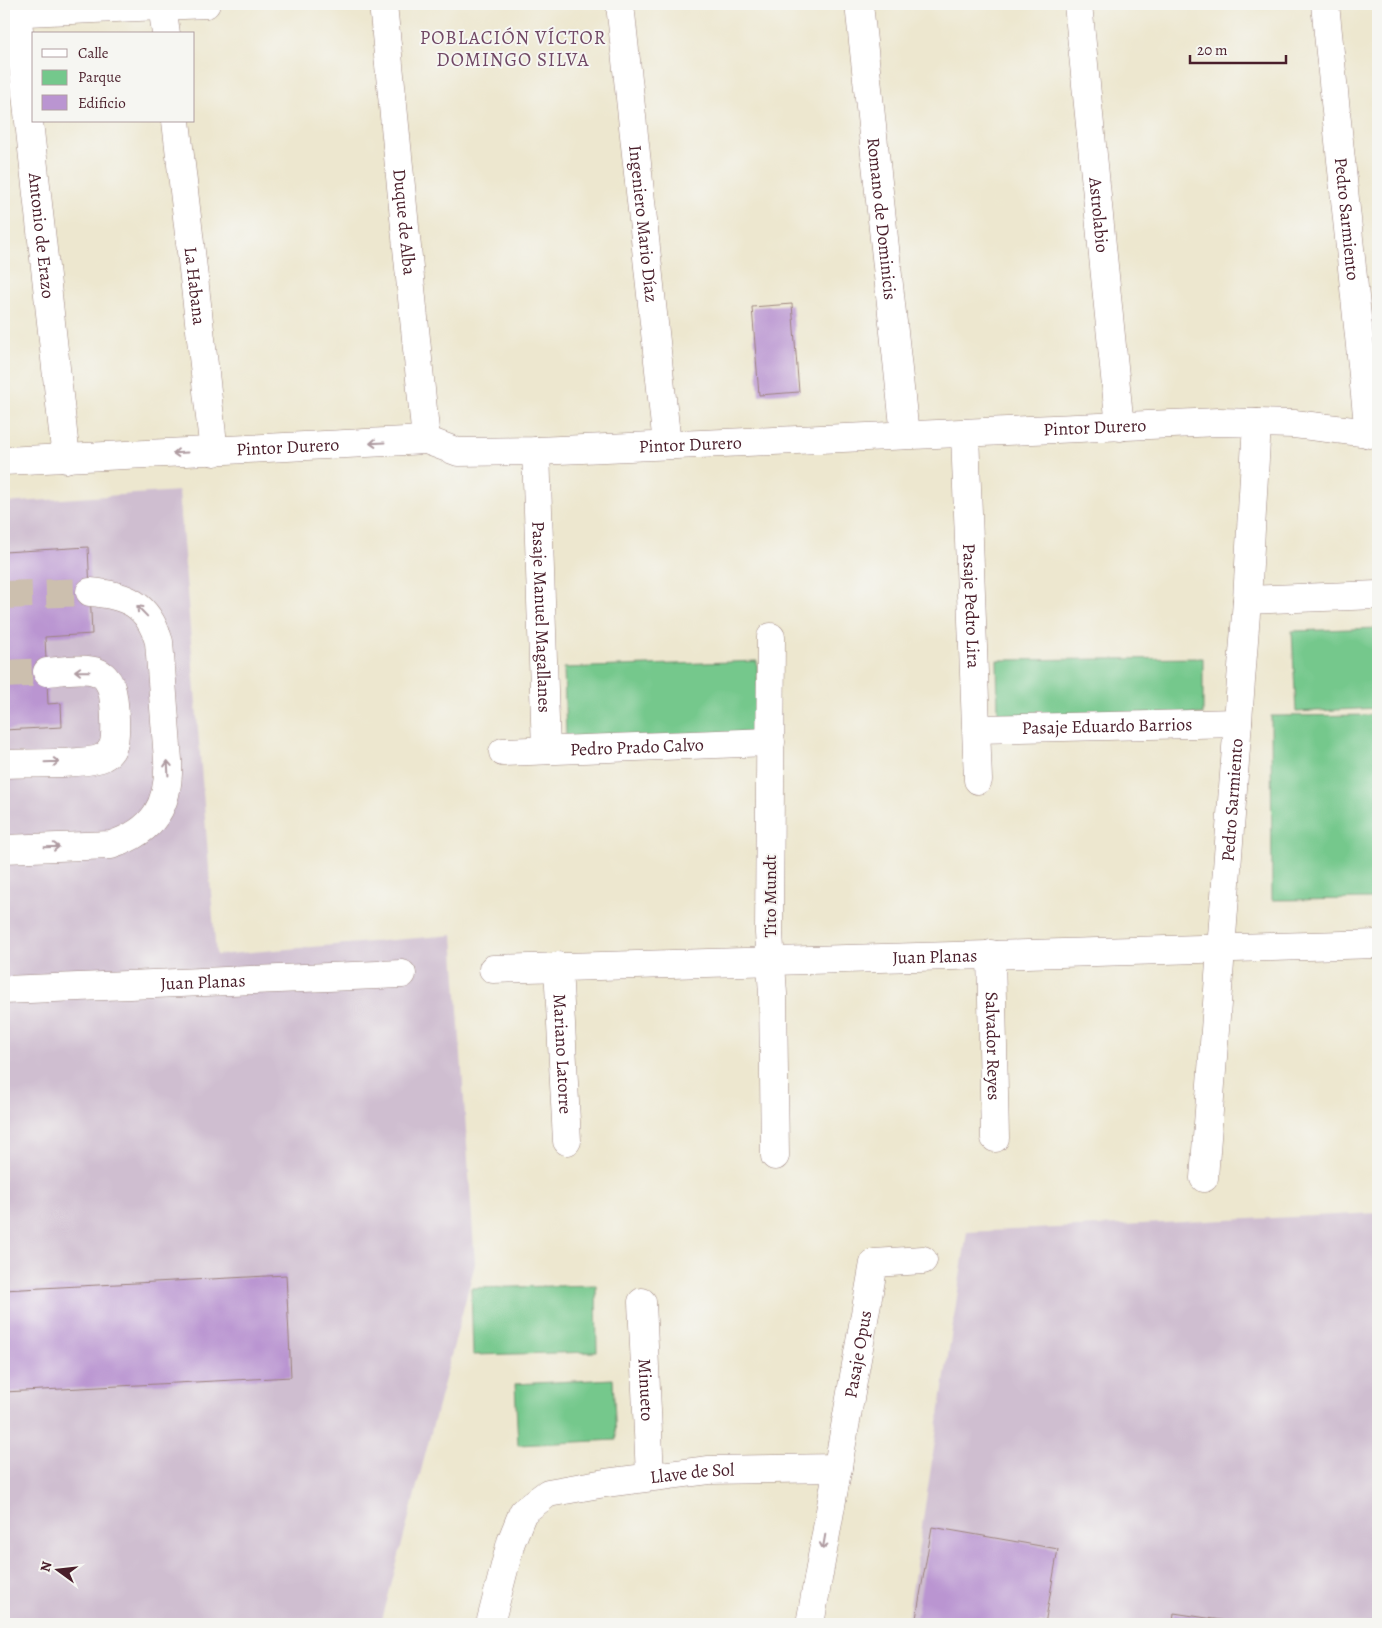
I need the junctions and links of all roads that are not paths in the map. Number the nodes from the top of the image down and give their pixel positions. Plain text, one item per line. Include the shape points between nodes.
1 (206, 4) edge
2 (383, 4) edge
3 (620, 4) edge
4 (859, 4) edge
5 (1078, 4) edge
6 (1325, 4) edge
7 (162, 5) edge
8 (10, 12) edge
9 (166, 32) edge
10 (176, 122) edge
11 (1257, 423) junction
12 (1120, 427) junction
13 (965, 434) junction
14 (1373, 434) edge
15 (905, 435) junction
16 (426, 440) junction
17 (667, 446) junction
18 (214, 452) junction
19 (536, 452) junction
20 (66, 458) junction
21 (4, 461) edge
22 (90, 592) tunnel mouth
23 (1378, 595) edge
24 (1246, 600) junction
25 (771, 637) dead end
26 (47, 672) tunnel mouth
27 (1238, 723) junction
28 (977, 729) junction
29 (771, 742) junction
30 (546, 750) junction
31 (503, 752) dead end
32 (4, 764) edge
33 (978, 780) dead end
34 (4, 849) edge
35 (1378, 944) edge
36 (1221, 948) junction
37 (992, 954) junction
38 (771, 960) junction
39 (558, 966) junction
40 (493, 969) dead end
41 (402, 974) dead end
42 (4, 990) edge
43 (995, 1138) dead end
44 (567, 1141) dead end
45 (775, 1156) dead end
46 (1204, 1178) dead end
47 (923, 1260) dead end
48 (642, 1302) dead end
49 (650, 1476) junction
50 (835, 1481) junction
51 (490, 1624) edge
52 (810, 1624) edge

1 - 7 street
2 - 16 street, Duque de Alba
3 - 17 street, Ingeniero Mario Díaz
4 - 15 street, Romano de Dominicis
5 - 12 street, Astrolabio
6 - 14 street, Pedro Sarmiento
7 - 8 street
7 - 9 street
8 - 20 street, Antonio de Erazo
10 - 18 street, La Habana
11 - 12 street, Pintor Durero
11 - 14 street, Pintor Durero
11 - 24 street, Pedro Sarmiento
12 - 13 street, Pintor Durero
13 - 15 street, Pintor Durero
13 - 28 street, Pasaje Pedro Lira
15 - 17 street, Pintor Durero
16 -> 18 street, Pintor Durero
16 - 19 street, Pintor Durero via 458,452
17 - 19 street, Pintor Durero
18 -> 20 street, Pintor Durero
19 - 30 street, Pasaje Manuel Magallanes
20 - 21 street, Pintor Durero
34 -> 22 street via 111,845 147,826 166,796 168,760 159,642 155,630 150,619 132,601
23 - 24 street
24 - 27 street, Pedro Sarmiento
25 - 29 street, Tito Mundt
32 -> 26 street via 93,761 108,754 113,746 113,696 106,678 86,670
27 - 28 street, Pasaje Eduardo Barrios
27 - 36 street, Pedro Sarmiento
28 - 33 street, Pasaje Pedro Lira
29 - 30 street, Pedro Prado Calvo
29 - 38 street, Tito Mundt
30 - 31 street, Pedro Prado Calvo
35 - 36 street, Juan Planas
36 - 37 street, Juan Planas
36 - 46 street, Pedro Sarmiento
37 - 38 street, Juan Planas
37 - 43 street, Salvador Reyes
38 - 39 street, Juan Planas
38 - 45 street, Tito Mundt
39 - 40 street, Juan Planas
39 - 44 street, Mariano Latorre
41 - 42 street, Juan Planas
47 - 50 street, Pasaje Opus via 874,1263
48 - 49 street, Minueto
49 - 50 street, Llave de Sol via 709,1470
49 - 51 street, Llave de Sol via 548,1493 524,1512 512,1542
50 -> 52 street

